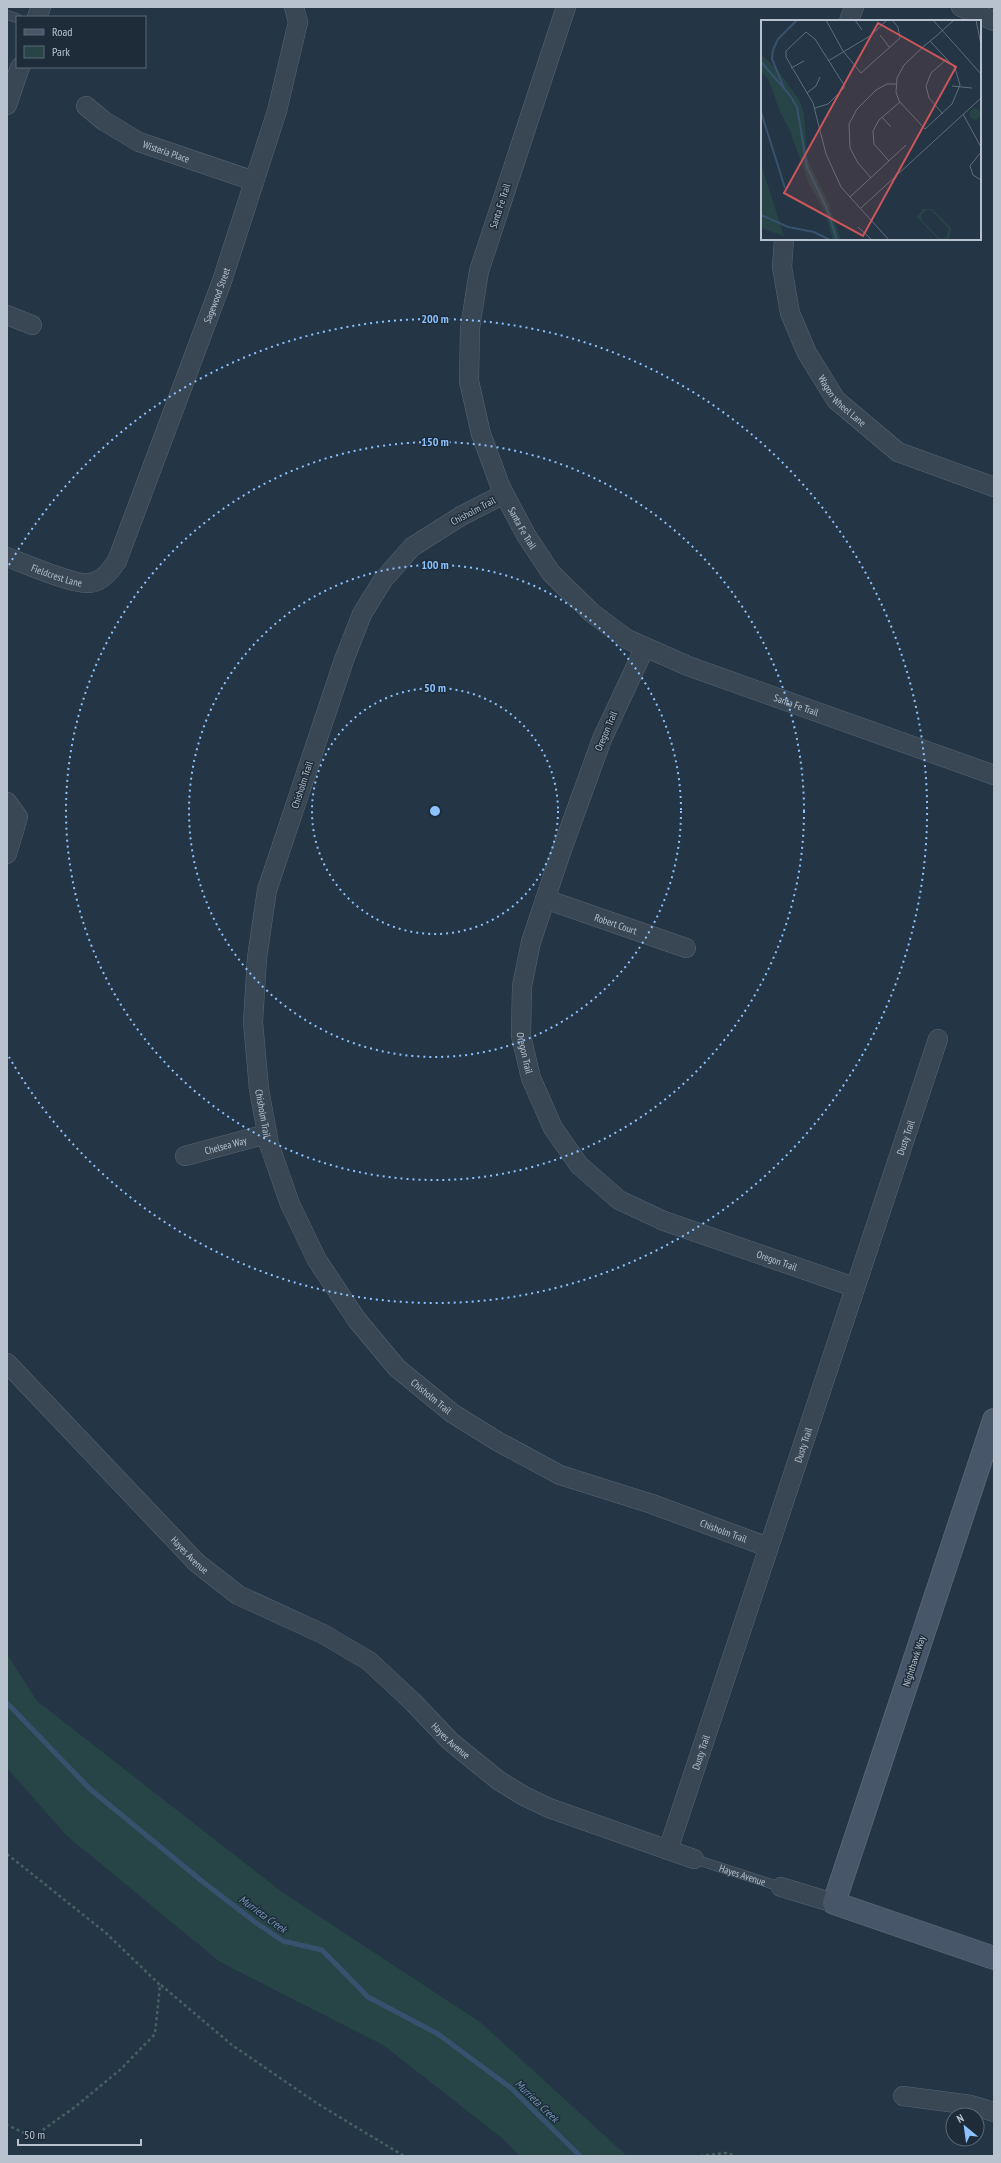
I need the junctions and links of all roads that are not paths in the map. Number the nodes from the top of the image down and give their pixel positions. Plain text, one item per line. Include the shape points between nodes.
1 (294, 7) edge
2 (566, 7) edge
3 (854, 7) edge
4 (961, 7) edge
5 (849, 20) edge
6 (994, 21) edge
7 (20, 68) edge
8 (7, 105) edge
9 (86, 106) dead end
10 (254, 181) junction
11 (784, 240) edge
12 (7, 315) edge
13 (32, 325) dead end
14 (994, 488) edge
15 (504, 494) junction
16 (7, 557) edge
17 (107, 576) joint
18 (645, 647) junction
19 (994, 775) edge
20 (7, 802) edge
21 (7, 854) edge
22 (545, 899) junction
23 (686, 948) dead end
24 (938, 1039) dead end
25 (267, 1134) junction
26 (185, 1156) dead end
27 (854, 1287) junction
28 (7, 1363) edge
29 (994, 1420) edge
30 (768, 1547) junction
31 (668, 1850) junction
32 (694, 1859) joint
33 (781, 1887) joint
34 (834, 1903) junction
35 (994, 1958) edge
36 (903, 2096) dead end
37 (994, 2112) edge

1 - 10 street, Sagewood Street via 298,22 277,111
2 - 15 street, Santa Fe Trail via 479,271 470,328 469,381 480,434
3 - 5 street
4 - 6 street
7 - 8 street
9 - 10 street, Wisteria Place via 104,121 139,142
10 - 17 street, Sagewood Street via 222,280 134,519 117,561
11 - 14 street, Wagon Wheel Lane via 782,267 790,312 807,353 836,400 898,452
12 - 13 street
15 - 18 street, Santa Fe Trail via 526,535 551,573 592,613 627,639
15 - 25 street, Chisholm Trail via 461,516 412,547 383,580 362,614 344,660 267,890 257,958 253,1022 259,1089
16 - 17 street, Fieldcrest Lane via 56,576 89,583
18 - 19 street, Santa Fe Trail via 688,666 786,702
18 - 22 street, Oregon Trail via 602,739
20 - 21 street via 18,817
22 - 23 street, Robert Court
22 - 27 street, Oregon Trail via 531,942 522,986 521,1036 531,1078 553,1128 579,1165 618,1200 664,1222
24 - 27 street, Dusty Trail
25 - 26 street, Chelsea Way
25 - 30 street, Chisholm Trail via 290,1204 317,1260 357,1320 397,1368 452,1413 497,1441 560,1474 652,1504
27 - 30 street, Dusty Trail
28 - 31 street, Hayes Avenue via 197,1563 238,1595 323,1634 369,1661 450,1741 498,1780 524,1796 549,1808
29 - 34 street, Nighthawk Way
30 - 31 street, Dusty Trail
31 - 32 street, Hayes Avenue
32 - 33 lane, Hayes Avenue
33 - 34 street, Hayes Avenue
34 - 35 street, Hayes Avenue
36 - 37 street via 971,2105

